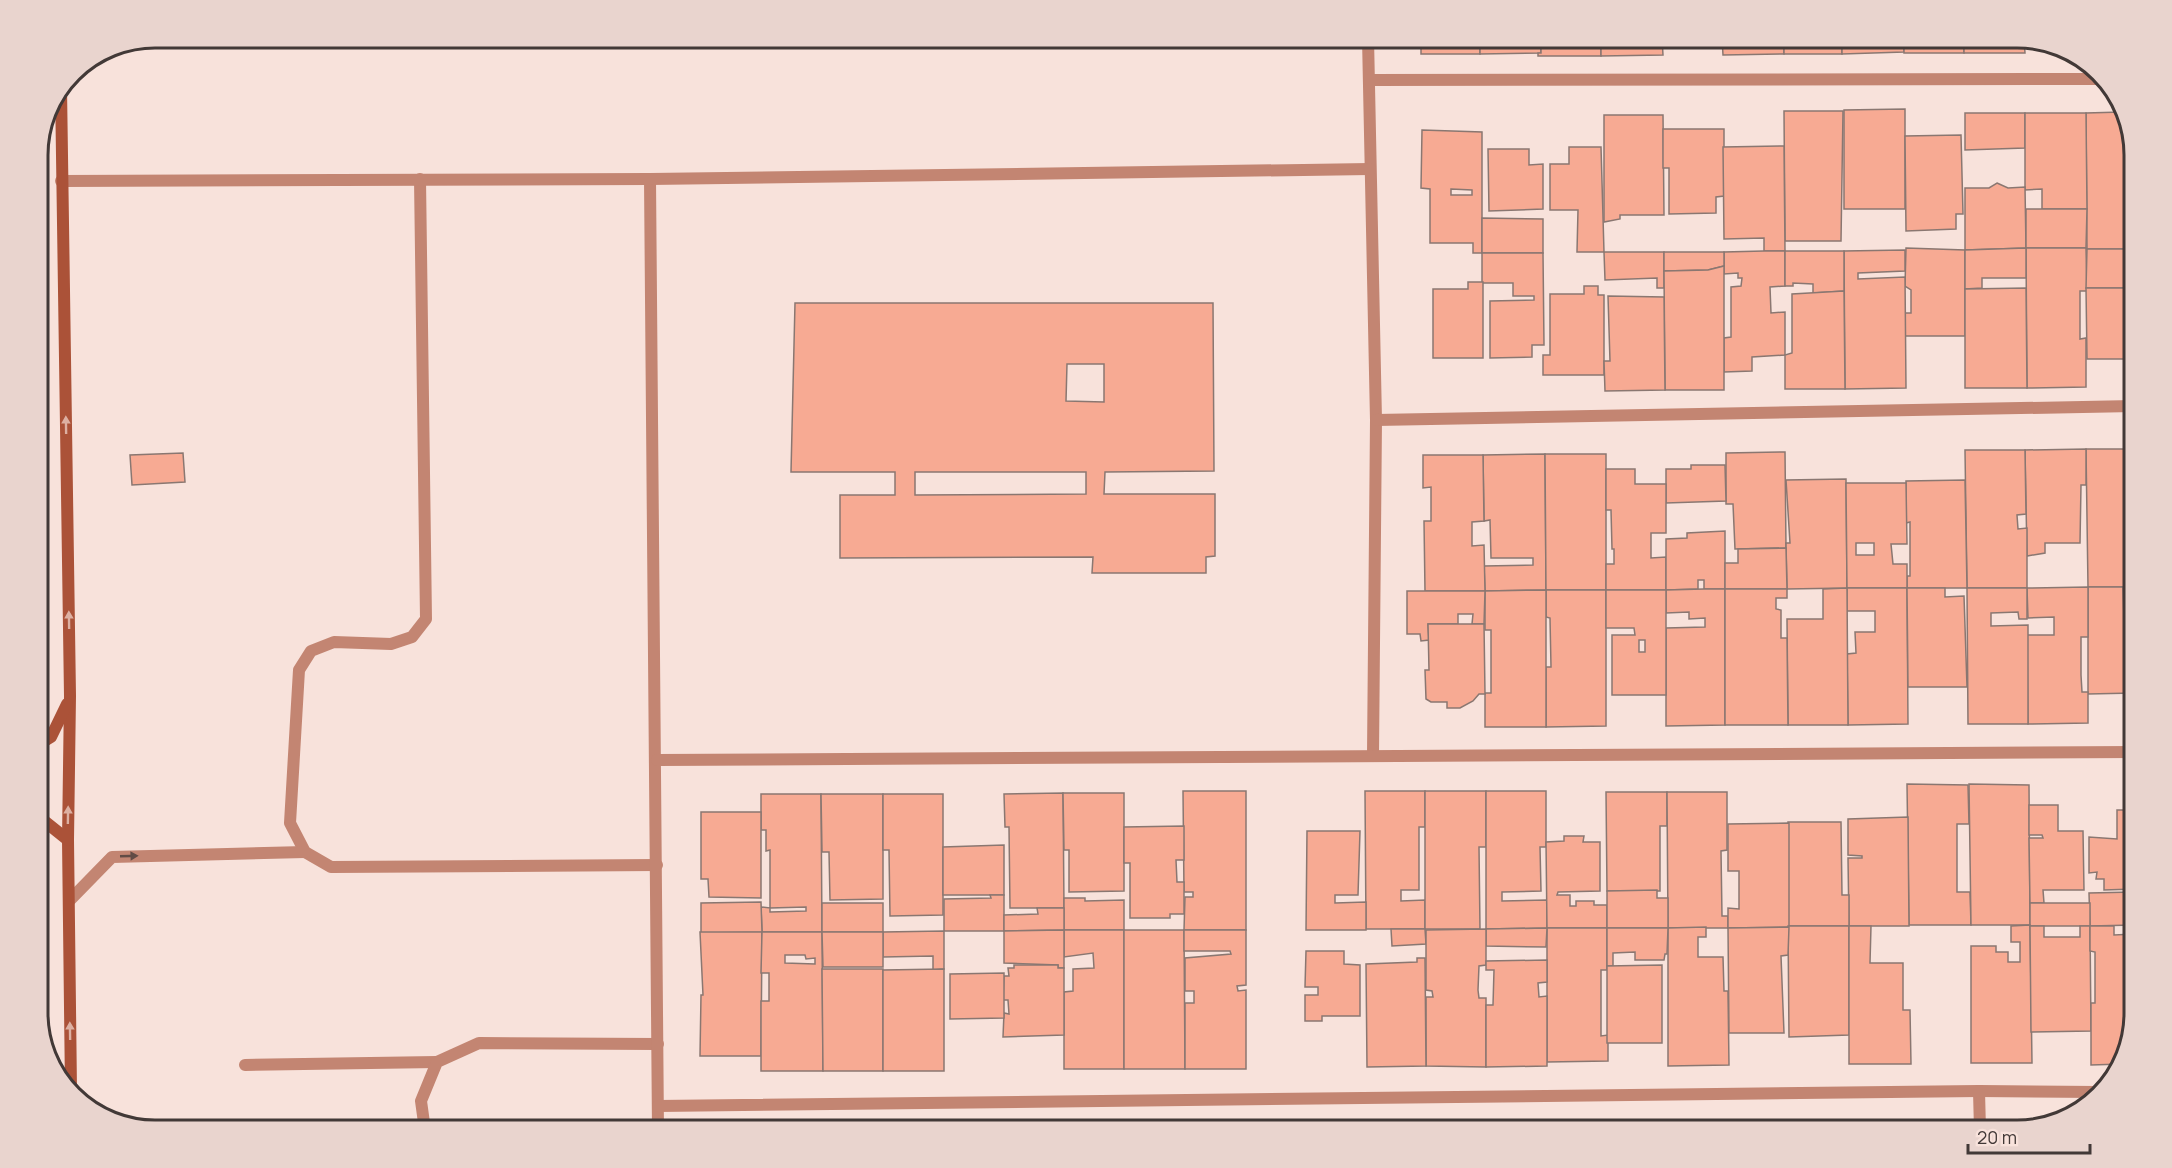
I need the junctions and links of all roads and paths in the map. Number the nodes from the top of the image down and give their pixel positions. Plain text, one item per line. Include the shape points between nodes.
1 (1368, 48) edge
2 (2091, 79) edge
3 (1369, 80) junction
4 (61, 104) edge
5 (1370, 169) junction
6 (420, 179) junction
7 (650, 179) junction
8 (61, 182) junction
9 (2124, 406) edge
10 (1376, 420) junction
11 (70, 696) junction
12 (48, 739) edge
13 (2124, 752) edge
14 (1373, 755) junction
15 (657, 760) junction
16 (48, 824) edge
17 (68, 840) junction
18 (305, 852) junction
19 (657, 865) junction
20 (69, 901) junction
21 (658, 1044) junction
22 (437, 1062) junction
23 (245, 1065) dead end
24 (70, 1077) edge
25 (1979, 1091) junction
26 (2088, 1092) edge
27 (658, 1106) junction
28 (424, 1120) edge
29 (658, 1120) edge
30 (1980, 1120) edge

1 - 3 street
2 - 3 street
3 - 5 street
4 - 8 main road
5 - 7 street
5 - 10 street
6 - 7 street
6 - 8 street
6 - 18 street via 426,619 412,637 391,644 334,642 311,651 299,670 290,823
7 - 15 street
11 -> 8 main road
9 - 10 street
10 - 14 street
11 - 12 main road via 58,727
17 -> 11 main road
13 - 14 street
14 - 15 street
15 - 19 street
16 - 17 main road
17 - 20 main road
18 - 19 street via 331,867
20 -> 18 street via 112,857
19 - 21 street
24 -> 20 main road
21 - 22 street via 479,1043
21 - 27 street
22 - 23 street
22 - 28 street via 421,1101
25 - 26 street
25 - 27 street
25 - 30 street
27 - 29 street

